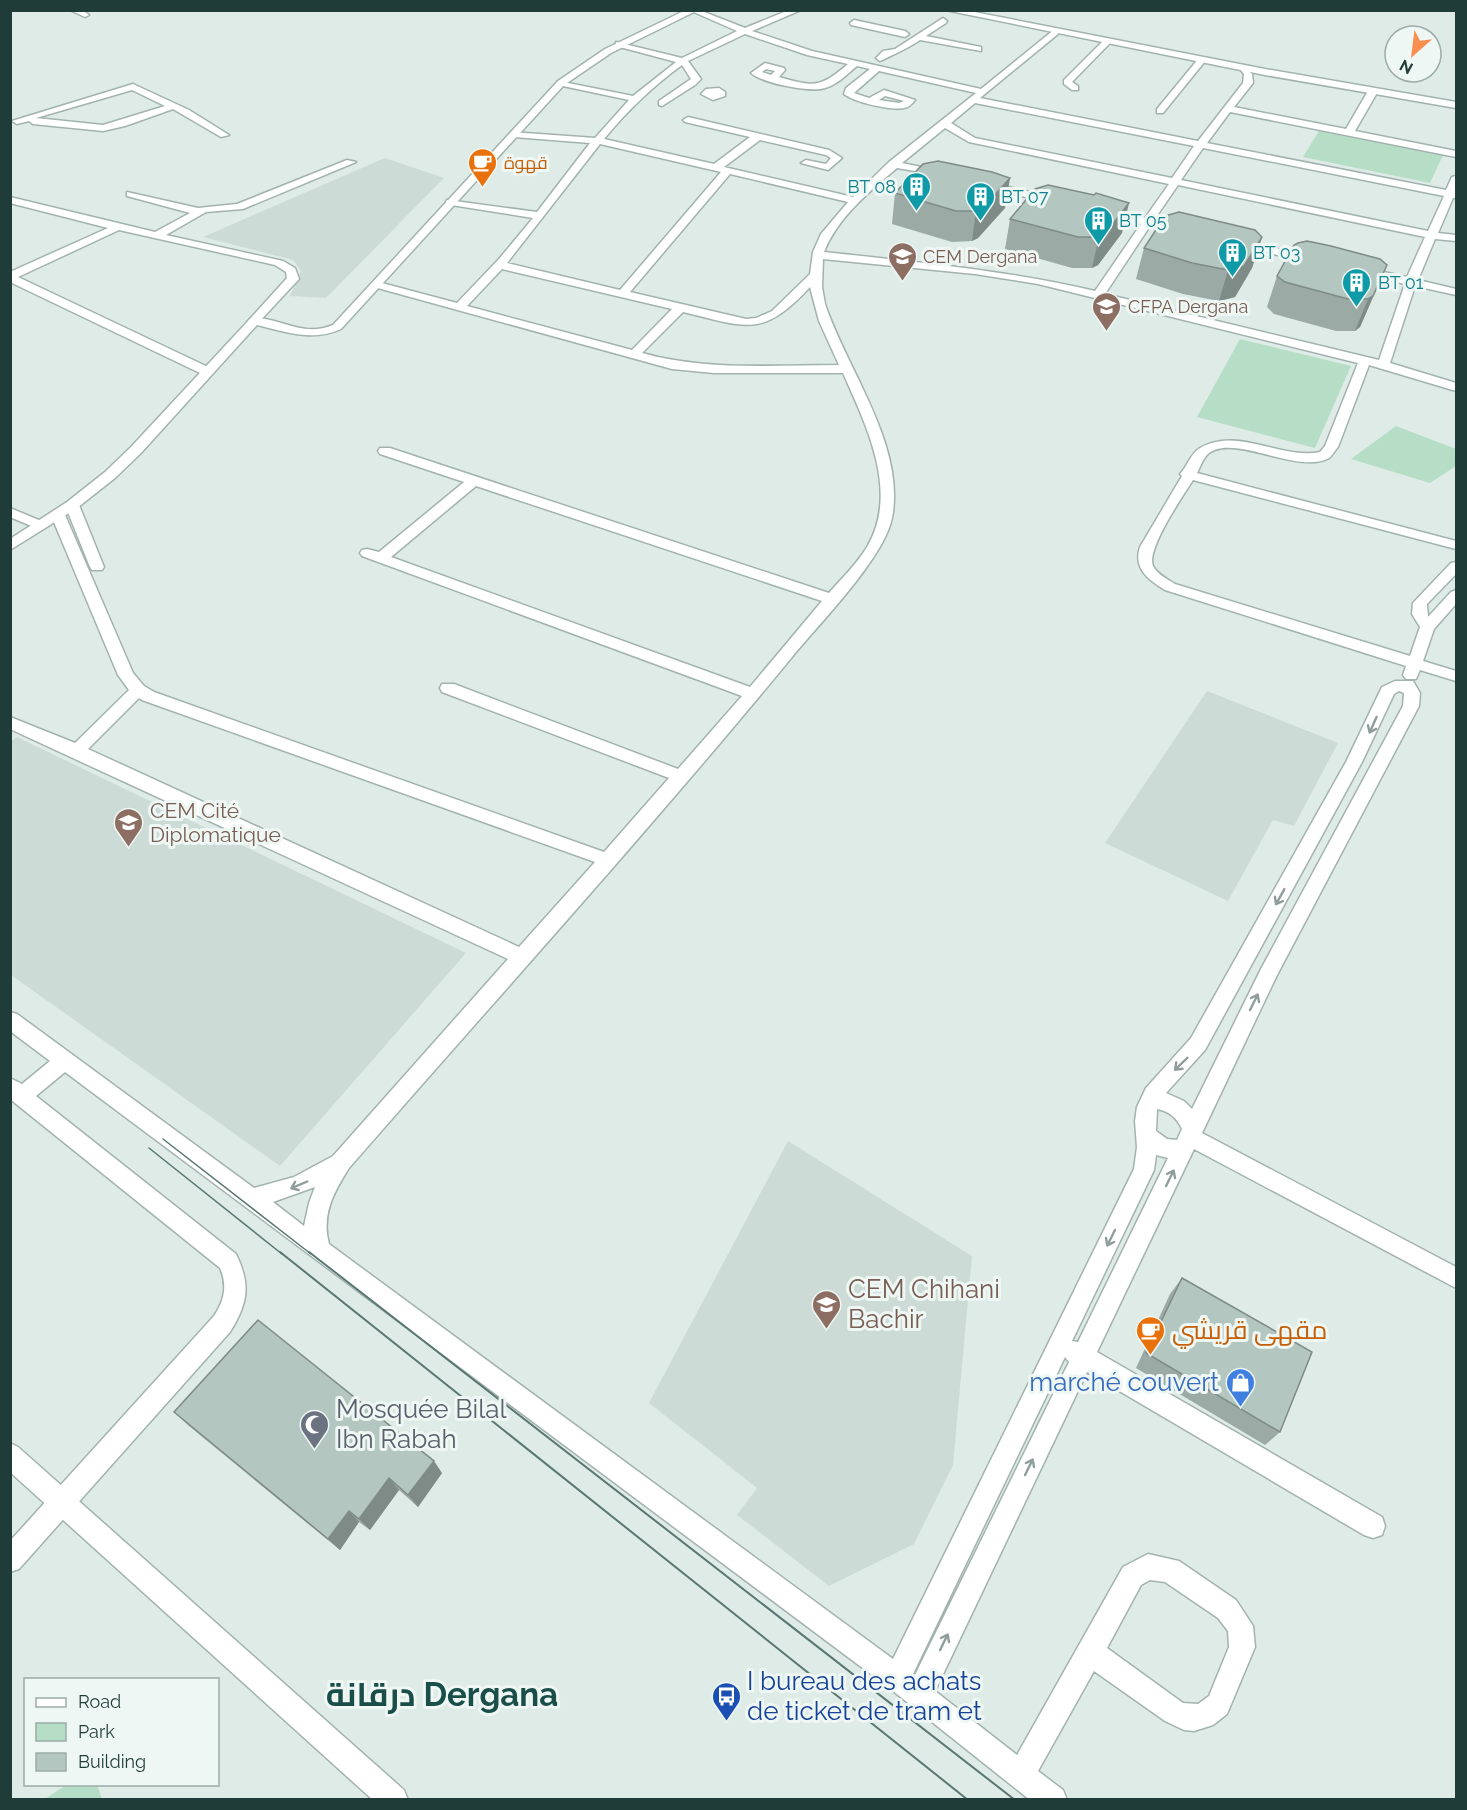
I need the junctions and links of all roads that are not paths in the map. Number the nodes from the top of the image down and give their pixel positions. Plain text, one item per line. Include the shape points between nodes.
1 (75, 10) edge
2 (797, 10) edge
3 (949, 10) edge
4 (981, 10) edge
5 (694, 11) edge
6 (85, 15) dead end
7 (889, 19) dead end
8 (942, 21) dead end
9 (854, 23) dead end
10 (877, 28) junction
11 (745, 31) junction
12 (1055, 32) junction
13 (868, 35) dead end
14 (919, 37) junction
15 (955, 37) dead end
16 (1107, 42) junction
17 (947, 43) junction
18 (619, 44) junction
19 (978, 49) dead end
20 (935, 53) dead end
21 (1202, 60) junction
22 (684, 61) junction
23 (876, 62) junction
24 (854, 64) junction
25 (1245, 68) junction
26 (1274, 74) junction
27 (773, 78) dead end
28 (561, 83) junction
29 (672, 84) junction
30 (1075, 88) dead end
31 (1373, 91) junction
32 (707, 92) dead end
33 (978, 96) junction
34 (1456, 97) edge
35 (635, 99) junction
36 (872, 100) dead end
37 (662, 103) dead end
38 (1456, 105) edge
39 (174, 106) junction
40 (1228, 109) junction
41 (1160, 111) dead end
42 (688, 120) dead end
43 (14, 122) edge
44 (944, 123) junction
45 (1349, 133) junction
46 (514, 134) junction
47 (224, 135) dead end
48 (757, 136) junction
49 (597, 141) junction
50 (1200, 145) junction
51 (1456, 154) edge
52 (351, 162) dead end
53 (806, 163) dead end
54 (893, 164) junction
55 (722, 168) junction
56 (950, 176) edge
57 (1456, 179) edge
58 (1174, 181) junction
59 (973, 182) edge
60 (131, 194) dead end
61 (1453, 195) edge
62 (10, 200) edge
63 (855, 201) junction
64 (451, 202) junction
65 (1064, 203) edge
66 (1086, 208) edge
67 (200, 212) junction
68 (540, 216) junction
69 (1147, 222) junction
70 (118, 227) junction
71 (1199, 234) edge
72 (1432, 235) junction
73 (156, 236) junction
74 (1456, 238) edge
75 (1220, 239) edge
76 (819, 255) junction
77 (1321, 262) edge
78 (500, 265) junction
79 (1344, 267) edge
80 (10, 276) edge
81 (814, 276) junction
82 (1412, 282) junction
83 (378, 285) junction
84 (1456, 292) edge
85 (622, 294) junction
86 (1098, 296) junction
87 (460, 306) junction
88 (680, 308) junction
89 (254, 321) junction
90 (633, 356) junction
91 (1365, 361) junction
92 (1383, 365) junction
93 (847, 369) junction
94 (206, 371) junction
95 (1456, 387) edge
96 (385, 451) dead end
97 (1187, 474) junction
98 (473, 481) junction
99 (65, 510) junction
100 (10, 512) edge
101 (41, 526) junction
102 (1456, 545) edge
103 (10, 546) edge
104 (1456, 566) edge
105 (97, 567) dead end
106 (1456, 595) edge
107 (833, 600) junction
108 (1427, 627) junction
109 (1416, 663) junction
110 (1456, 676) edge
111 (1407, 685) junction
112 (448, 688) dead end
113 (138, 690) junction
114 (753, 694) junction
115 (14, 728) edge
116 (78, 750) junction
117 (680, 776) junction
118 (608, 860) junction
119 (522, 957) junction
120 (10, 1020) edge
121 (65, 1061) junction
122 (16, 1091) edge
123 (1150, 1100) junction
124 (1146, 1136) junction
125 (1189, 1139) junction
126 (342, 1161) junction
127 (251, 1199) junction
128 (319, 1248) junction
129 (1456, 1278) edge
130 (1060, 1344) junction
131 (1083, 1358) junction
132 (10, 1455) edge
133 (61, 1502) junction
134 (1373, 1526) dead end
135 (10, 1560) edge
136 (1090, 1652) junction
137 (897, 1678) junction
138 (919, 1695) junction
139 (1021, 1774) junction
140 (394, 1800) edge
141 (1053, 1800) edge

1 - 6 street
2 - 11 street
3 - 12 street
4 - 25 street via 1253,59 1245,63
5 - 11 street
5 - 18 street
7 - 10 street
8 - 14 street
9 - 10 street
10 - 13 street
10 - 23 street via 908,31 883,50
11 - 22 street
11 - 24 street
12 - 16 street
12 - 33 street
14 - 17 street
14 - 23 street
15 - 17 street
16 - 21 street
16 - 30 street via 1067,82
17 - 19 street
17 - 20 street
18 - 22 street
18 - 28 street
21 - 25 street
21 - 41 street
22 - 29 street
22 - 29 street via 696,78
23 - 24 street
23 - 33 street
23 - 36 street via 848,93
24 - 27 street via 822,86
25 - 26 street
25 - 40 street via 1249,81
26 - 31 street
26 - 34 street via 1280,70 1279,64
28 - 35 street
28 - 46 street
29 - 32 street
29 - 35 street
29 - 37 street
31 - 38 street
31 - 45 street
33 - 44 street
33 - 50 street
35 - 49 street
39 - 43 street via 103,128
39 - 43 street via 133,87
39 - 47 street
40 - 45 street
40 - 50 street
42 - 48 street
44 - 54 street
44 - 58 street via 972,140
45 - 51 street
46 - 49 street
46 - 64 street
48 - 53 street via 837,158 828,167
48 - 55 street
49 - 55 street
49 - 68 street
50 - 58 street
50 - 61 street
52 - 67 street via 239,207
54 - 56 street
54 - 63 street
55 - 63 street
55 - 85 street
57 - 61 street
58 - 69 street
58 - 72 street
59 - 65 street
60 - 67 street
61 - 72 street
62 - 70 street
63 - 76 street via 832,224
64 - 68 street
64 - 83 street
66 - 69 street
67 - 73 street
68 - 78 street
69 - 71 street
69 - 86 street
70 - 73 street
70 - 80 street
72 - 74 street
72 - 82 street
73 - 89 street via 279,263 291,270 292,279
75 - 77 street
76 - 81 street
76 - 86 street via 991,273
78 - 85 street
78 - 87 street
79 - 82 street
80 - 94 street
81 - 88 street via 776,316 763,322 737,322
81 - 93 street via 823,319
82 - 84 street
82 - 92 street
83 - 87 street
83 - 89 street via 337,327 327,332
85 - 88 street
86 - 91 street
87 - 90 street
88 - 90 street
89 - 94 street
90 - 93 street via 714,369
91 - 92 street
91 - 97 street via 1331,447 1324,455 1300,457 1222,444 1202,452
92 - 95 street
93 - 107 street via 873,431 887,501 883,527 871,552
94 - 99 street via 136,450
96 - 98 street
97 - 102 street
97 - 109 street via 1143,555 1149,573 1158,581
98 - 107 street
98 - 114 street via 373,556
99 - 101 street
99 - 105 street
99 - 113 street via 126,675
100 - 101 street
101 - 103 street
104 - 108 street via 1420,603 1419,614
106 - 108 street
107 - 114 street
108 - 109 street
109 - 110 street
109 - 111 street
111 -> 123 street via 1388,691 1354,762 1198,1044
125 -> 111 street via 1268,974 1411,706 1412,693
112 - 117 street
113 - 116 street
113 - 118 street via 158,701
114 - 117 street
115 - 116 street
116 - 119 street
117 - 118 street
118 - 119 street
119 - 126 street
120 - 121 street
121 - 122 street
121 - 127 street
122 - 133 street via 228,1261 236,1284 233,1304 222,1324
123 - 124 street
123 - 125 street via 1178,1107 1190,1121
124 - 125 street via 1163,1148
124 -> 130 street via 1144,1170
125 - 129 street
131 -> 125 street
126 -> 127 street via 299,1185
126 - 128 street via 316,1210 315,1237
127 - 128 street
128 - 137 street
130 - 131 street
130 - 137 street
131 - 134 street
138 -> 131 street
132 - 133 street
133 - 135 street
133 - 140 street
136 - 136 street via 1132,1576 1148,1567 1170,1570 1227,1609 1242,1637 1239,1657 1218,1705 1212,1712 1194,1718 1174,1712
136 - 139 street
137 - 138 street
138 - 139 street
139 - 141 street

